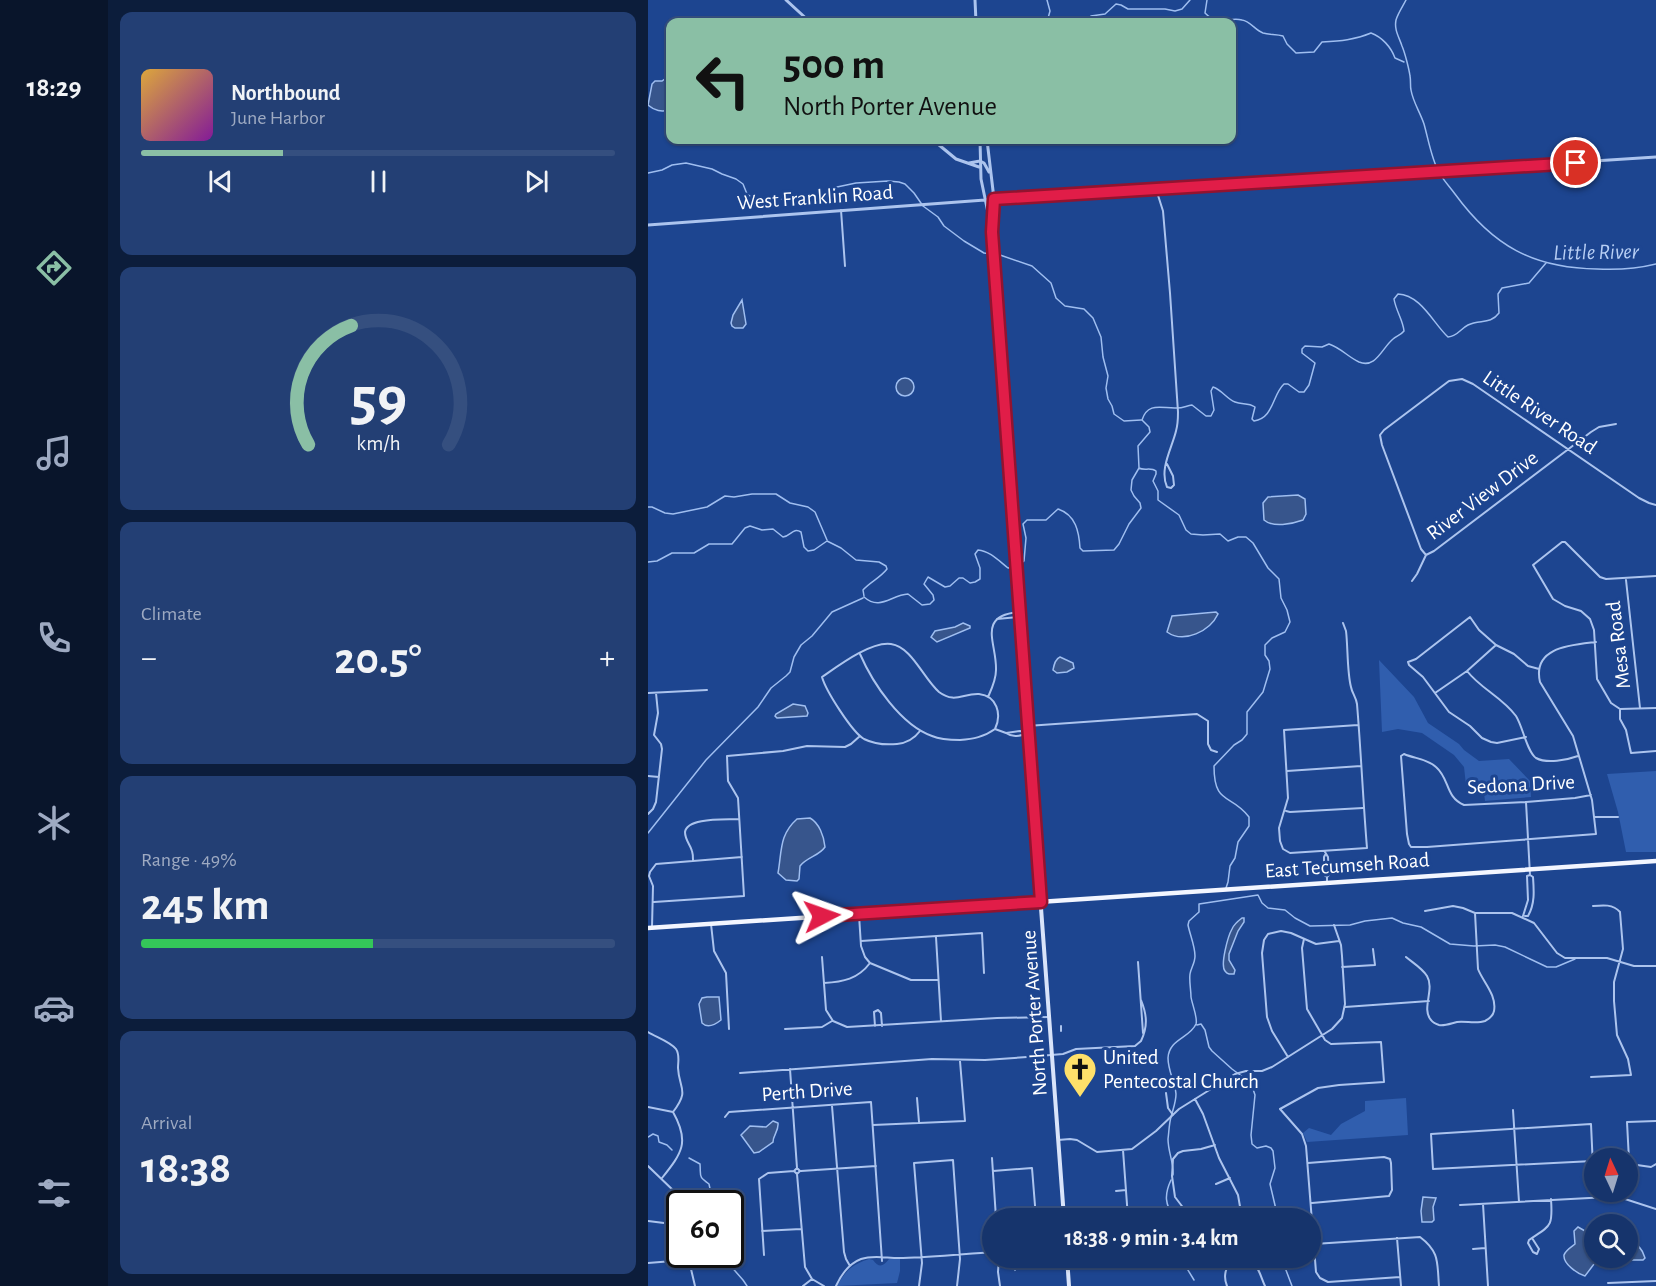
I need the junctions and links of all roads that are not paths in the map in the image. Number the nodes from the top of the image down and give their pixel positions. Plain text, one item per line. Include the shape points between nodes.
1 (786, 0) edge
2 (975, 0) edge
3 (806, 18) edge
4 (976, 18) edge
5 (937, 144) edge
6 (980, 144) edge
7 (987, 144) edge
8 (1656, 157) edge
9 (980, 161) junction
10 (967, 163) junction
11 (980, 171) junction
12 (992, 182) junction
13 (1156, 189) junction
14 (994, 199) junction
15 (985, 200) junction
16 (841, 210) junction
17 (648, 225) edge
18 (992, 232) junction
19 (845, 266) dead end
20 (1616, 424) dead end
21 (1568, 449) junction
22 (1167, 464) junction
23 (1656, 505) edge
24 (1426, 555) junction
25 (1656, 576) edge
26 (1626, 579) junction
27 (1412, 581) dead end
28 (1019, 615) junction
29 (1343, 623) dead end
30 (1596, 642) junction
31 (1496, 645) junction
32 (860, 654) junction
33 (1539, 669) junction
34 (1467, 671) junction
35 (707, 690) dead end
36 (648, 693) edge
37 (656, 693) junction
38 (1435, 693) junction
39 (988, 697) junction
40 (1640, 708) junction
41 (1656, 708) edge
42 (1620, 709) junction
43 (1358, 725) junction
44 (1027, 726) junction
45 (995, 729) junction
46 (920, 731) junction
47 (1028, 733) junction
48 (648, 734) edge
49 (654, 735) junction
50 (860, 736) junction
51 (1526, 737) junction
52 (1656, 751) edge
53 (1217, 752) dead end
54 (1579, 755) junction
55 (1361, 766) junction
56 (1287, 771) junction
57 (1031, 773) joint
58 (648, 776) edge
59 (658, 777) junction
60 (1591, 795) junction
61 (1526, 802) junction
62 (1364, 808) junction
63 (1284, 810) junction
64 (648, 814) edge
65 (1594, 817) junction
66 (1618, 817) dead end
67 (739, 819) junction
68 (1528, 840) junction
69 (1325, 853) junction
70 (742, 857) junction
71 (693, 860) junction
72 (1656, 861) edge
73 (1530, 872) junction
74 (1327, 880) junction
75 (654, 902) junction
76 (1041, 902) junction
77 (1593, 906) dead end
78 (1425, 911) dead end
79 (859, 914) junction
80 (1475, 914) junction
81 (1523, 916) junction
82 (711, 923) junction
83 (1334, 925) dead end
84 (650, 927) edge
85 (936, 937) junction
86 (1304, 939) junction
87 (861, 941) junction
88 (1339, 941) junction
89 (1374, 949) dead end
90 (822, 957) dead end
91 (1406, 957) dead end
92 (870, 963) junction
93 (1138, 963) dead end
94 (1619, 963) junction
95 (1656, 966) edge
96 (1342, 967) junction
97 (984, 973) dead end
98 (938, 980) junction
99 (824, 983) junction
100 (1429, 1001) junction
101 (1345, 1007) junction
102 (1049, 1017) junction
103 (833, 1020) junction
104 (941, 1022) junction
105 (875, 1026) junction
106 (882, 1026) junction
107 (1061, 1026) dead end
108 (729, 1029) dead end
109 (785, 1029) dead end
110 (1061, 1031) dead end
111 (648, 1032) edge
112 (1322, 1036) junction
113 (1052, 1055) junction
114 (1288, 1057) junction
115 (960, 1059) junction
116 (1241, 1066) dead end
117 (790, 1070) junction
118 (1241, 1072) junction
119 (740, 1073) dead end
120 (1591, 1077) dead end
121 (1166, 1092) dead end
122 (917, 1098) dead end
123 (1195, 1099) junction
124 (832, 1104) junction
125 (648, 1107) edge
126 (793, 1108) junction
127 (1513, 1110) dead end
128 (673, 1112) junction
129 (1171, 1115) junction
130 (725, 1117) dead end
131 (1656, 1121) edge
132 (919, 1122) junction
133 (873, 1125) junction
134 (1515, 1129) junction
135 (1058, 1140) junction
136 (1215, 1146) junction
137 (1592, 1148) edge
138 (1629, 1148) edge
139 (1123, 1150) junction
140 (992, 1158) dead end
141 (1584, 1161) edge
142 (1308, 1163) junction
143 (1656, 1164) edge
144 (1516, 1165) junction
145 (1638, 1165) edge
146 (648, 1166) edge
147 (876, 1166) junction
148 (837, 1168) junction
149 (797, 1171) junction
150 (993, 1171) junction
151 (662, 1178) junction
152 (1230, 1178) junction
153 (1216, 1184) dead end
154 (673, 1190) edge
155 (1126, 1190) junction
156 (1116, 1191) dead end
157 (1584, 1198) edge
158 (1551, 1199) junction
159 (1519, 1202) junction
160 (1634, 1202) edge
161 (1311, 1203) junction
162 (1483, 1204) junction
163 (1461, 1205) dead end
164 (995, 1208) edge
165 (1035, 1208) edge
166 (1063, 1208) edge
167 (1127, 1208) edge
168 (1183, 1208) edge
169 (1240, 1208) edge
170 (1311, 1208) edge
171 (1656, 1209) edge
172 (648, 1221) edge
173 (666, 1223) edge
174 (801, 1229) junction
175 (762, 1231) junction
176 (1397, 1238) junction
177 (1532, 1238) junction
178 (1321, 1243) edge
179 (1485, 1248) junction
180 (1473, 1249) dead end
181 (982, 1252) edge
182 (960, 1254) junction
183 (764, 1256) dead end
184 (882, 1257) junction
185 (921, 1257) junction
186 (666, 1262) edge
187 (882, 1262) dead end
188 (648, 1263) edge
189 (850, 1266) junction
190 (690, 1268) edge
191 (998, 1268) edge
192 (1067, 1268) edge
193 (1316, 1268) edge
194 (1400, 1276) junction
195 (812, 1280) junction
196 (1656, 1281) edge
197 (1608, 1283) dead end
198 (695, 1286) edge
199 (803, 1286) edge
200 (824, 1286) edge
201 (836, 1286) edge
202 (919, 1286) edge
203 (957, 1286) edge
204 (1000, 1286) edge
205 (1069, 1286) edge
206 (1227, 1286) edge
207 (1264, 1286) edge
208 (1401, 1286) edge
209 (1438, 1286) edge
210 (1488, 1286) edge

1 - 3 street
2 - 4 street
5 - 10 street via 952,157
6 - 9 street, North Porter Avenue
7 - 12 street, North Porter Avenue
8 - 13 street, West Franklin Road
9 - 10 street
9 - 11 street, North Porter Avenue
9 - 12 street via 986,164
10 - 11 street via 978,166
11 - 15 street, North Porter Avenue
12 - 14 street, North Porter Avenue
13 - 14 street, West Franklin Road
13 - 22 street via 1163,211 1178,412
14 - 15 street, West Franklin Road
14 - 18 street, North Porter Avenue
15 - 16 street, West Franklin Road
15 - 18 street, North Porter Avenue
16 - 17 street, West Franklin Road
16 - 19 street
18 - 28 street, North Porter Avenue
20 - 21 street, River View Drive via 1595,429
21 - 23 street, Little River Road via 1639,498
21 - 24 street, River View Drive
21 - 24 street, Little River Road via 1473,384 1462,379 1449,381 1380,435
22 - 22 street via 1165,480 1171,488 1174,479
24 - 27 street
25 - 26 street
26 - 30 street via 1600,578 1565,542 1533,564 1553,599 1590,619
26 - 40 street, Mesa Road
28 - 39 street via 997,619 994,624 991,633 996,668
28 - 44 street, North Porter Avenue
29 - 43 street
30 - 33 street via 1555,650
30 - 42 street via 1597,679 1611,703
31 - 33 street
31 - 34 street
31 - 38 street via 1468,617 1410,660 1409,665
32 - 39 street via 878,645 891,644 911,656 931,684 947,696
32 - 46 street via 891,704
32 - 50 street via 822,677
33 - 54 street via 1540,682 1568,727
34 - 38 street
34 - 51 street via 1508,707
35 - 37 street
36 - 37 street
37 - 49 street
38 - 51 street via 1449,712 1486,741 1497,743
39 - 45 street via 998,711
40 - 41 street
40 - 42 street
42 - 52 street via 1631,753
43 - 55 street
43 - 56 street via 1284,730
44 - 47 street, North Porter Avenue
44 - 53 street via 1197,714 1208,721 1208,744
45 - 46 street via 966,740 944,739
45 - 47 street
46 - 50 street via 910,741 893,744 875,743
47 - 57 street, North Porter Avenue
48 - 49 street
49 - 59 street via 662,749
50 - 67 street via 845,747 807,746 727,756 728,781 738,798
51 - 54 street via 1532,754 1542,760
54 - 60 street
55 - 56 street
55 - 62 street
56 - 63 street via 1288,798
57 - 76 main road, North Porter Avenue
58 - 59 street
59 - 64 street via 655,805
60 - 61 street, Sedona Drive
60 - 65 street
61 - 68 street
61 - 68 street, Sedona Drive via 1464,805 1451,796 1437,768 1425,760 1401,755 1410,846
62 - 63 street
62 - 69 street via 1366,848
63 - 69 street via 1279,828 1283,849 1290,853
65 - 66 street
65 - 68 street via 1596,834
67 - 70 street
67 - 71 street via 698,821 687,826 686,838
68 - 73 street
69 - 74 street
70 - 71 street
70 - 75 street via 744,896
71 - 75 street via 653,867 649,876
72 - 73 main road, East Tecumseh Road
73 - 74 main road, East Tecumseh Road
73 - 81 street
73 - 81 street via 1533,901 1528,916
74 - 76 main road, East Tecumseh Road
75 - 84 street
76 - 79 main road, East Tecumseh Road
76 - 102 main road, North Porter Avenue
77 - 94 street via 1609,906 1620,912 1623,949
78 - 80 street via 1454,906
79 - 82 main road, East Tecumseh Road
79 - 87 street
80 - 81 street
80 - 100 street via 1478,969 1491,991 1494,1012 1480,1022 1437,1025 1428,1014
81 - 94 street via 1565,958 1607,958
82 - 84 main road, East Tecumseh Road
82 - 108 street via 714,951 726,973
83 - 88 street
85 - 87 street
85 - 97 street via 982,933
85 - 98 street
86 - 88 street via 1318,944
86 - 112 street via 1306,1005
86 - 114 street via 1281,931 1268,934 1263,940 1267,1017
87 - 92 street via 863,954
88 - 96 street
89 - 96 street via 1375,965
90 - 99 street
91 - 100 street via 1427,977
92 - 98 street via 911,980
92 - 99 street via 850,979
93 - 113 street via 1144,1035 1139,1044
94 - 95 street
94 - 120 street via 1613,989 1616,1029 1631,1075
96 - 101 street
98 - 104 street
99 - 103 street via 826,1010
100 - 101 street
101 - 112 street via 1340,1021
102 - 104 street
102 - 113 main road, North Porter Avenue
103 - 105 street via 850,1028
103 - 109 street via 822,1027
104 - 106 street
105 - 106 street
105 - 106 street via 877,1010
107 - 110 street
111 - 128 street via 677,1051 682,1091
112 - 114 street
112 - 142 street via 1333,1045 1381,1042 1384,1082 1323,1087 1280,1109 1303,1137
113 - 115 street
113 - 135 main road, North Porter Avenue
114 - 118 street via 1262,1071
115 - 117 street
115 - 132 street via 965,1121
116 - 118 street
117 - 119 street
117 - 126 street
118 - 123 street
121 - 129 street
122 - 132 street
123 - 129 street
123 - 136 street
124 - 126 street, Perth Drive
124 - 133 street, Perth Drive via 871,1102
124 - 148 street
125 - 128 street
126 - 130 street, Perth Drive via 729,1112
126 - 149 street
127 - 134 street
128 - 151 street via 681,1126 682,1143 678,1158
129 - 139 street via 1137,1147
131 - 138 street via 1627,1122
132 - 133 street
133 - 147 street
134 - 137 street via 1591,1125
134 - 144 street
134 - 144 street via 1431,1134 1433,1169
135 - 139 street via 1070,1139 1100,1152
135 - 166 main road, North Porter Avenue
136 - 152 street
136 - 168 street via 1183,1151 1173,1159 1175,1197
139 - 155 street
140 - 150 street
141 - 144 street
142 - 161 street
142 - 161 street via 1384,1157 1391,1163 1389,1196
143 - 145 street
144 - 159 street
146 - 151 street
147 - 148 street
147 - 184 street
148 - 149 street
148 - 189 street via 844,1252
149 - 174 street
149 - 175 street via 768,1173 759,1179
150 - 164 street
150 - 165 street via 1032,1168
151 - 154 street
152 - 153 street
152 - 169 street
155 - 156 street
155 - 167 street
157 - 158 street
158 - 159 street
158 - 177 street via 1551,1223
159 - 162 street
160 - 171 street
161 - 170 street
162 - 163 street
162 - 179 street
172 - 173 street
174 - 175 street
174 - 195 street via 805,1267
175 - 183 street
176 - 178 street
176 - 194 street
176 - 209 street via 1418,1237 1431,1246 1436,1256
177 - 177 street via 1528,1244 1537,1254 1539,1251
179 - 180 street
179 - 210 street
181 - 182 street
182 - 185 street
182 - 185 street via 953,1160 914,1163
182 - 203 street
184 - 185 street
184 - 187 street
184 - 189 street via 865,1258
185 - 202 street
186 - 188 street
189 - 201 street
190 - 198 street
191 - 204 street
192 - 205 main road
193 - 194 street via 1317,1275 1330,1282
194 - 208 street
195 - 199 street
195 - 200 street
196 - 197 street
206 - 207 street via 1225,1269 1237,1259 1253,1263

